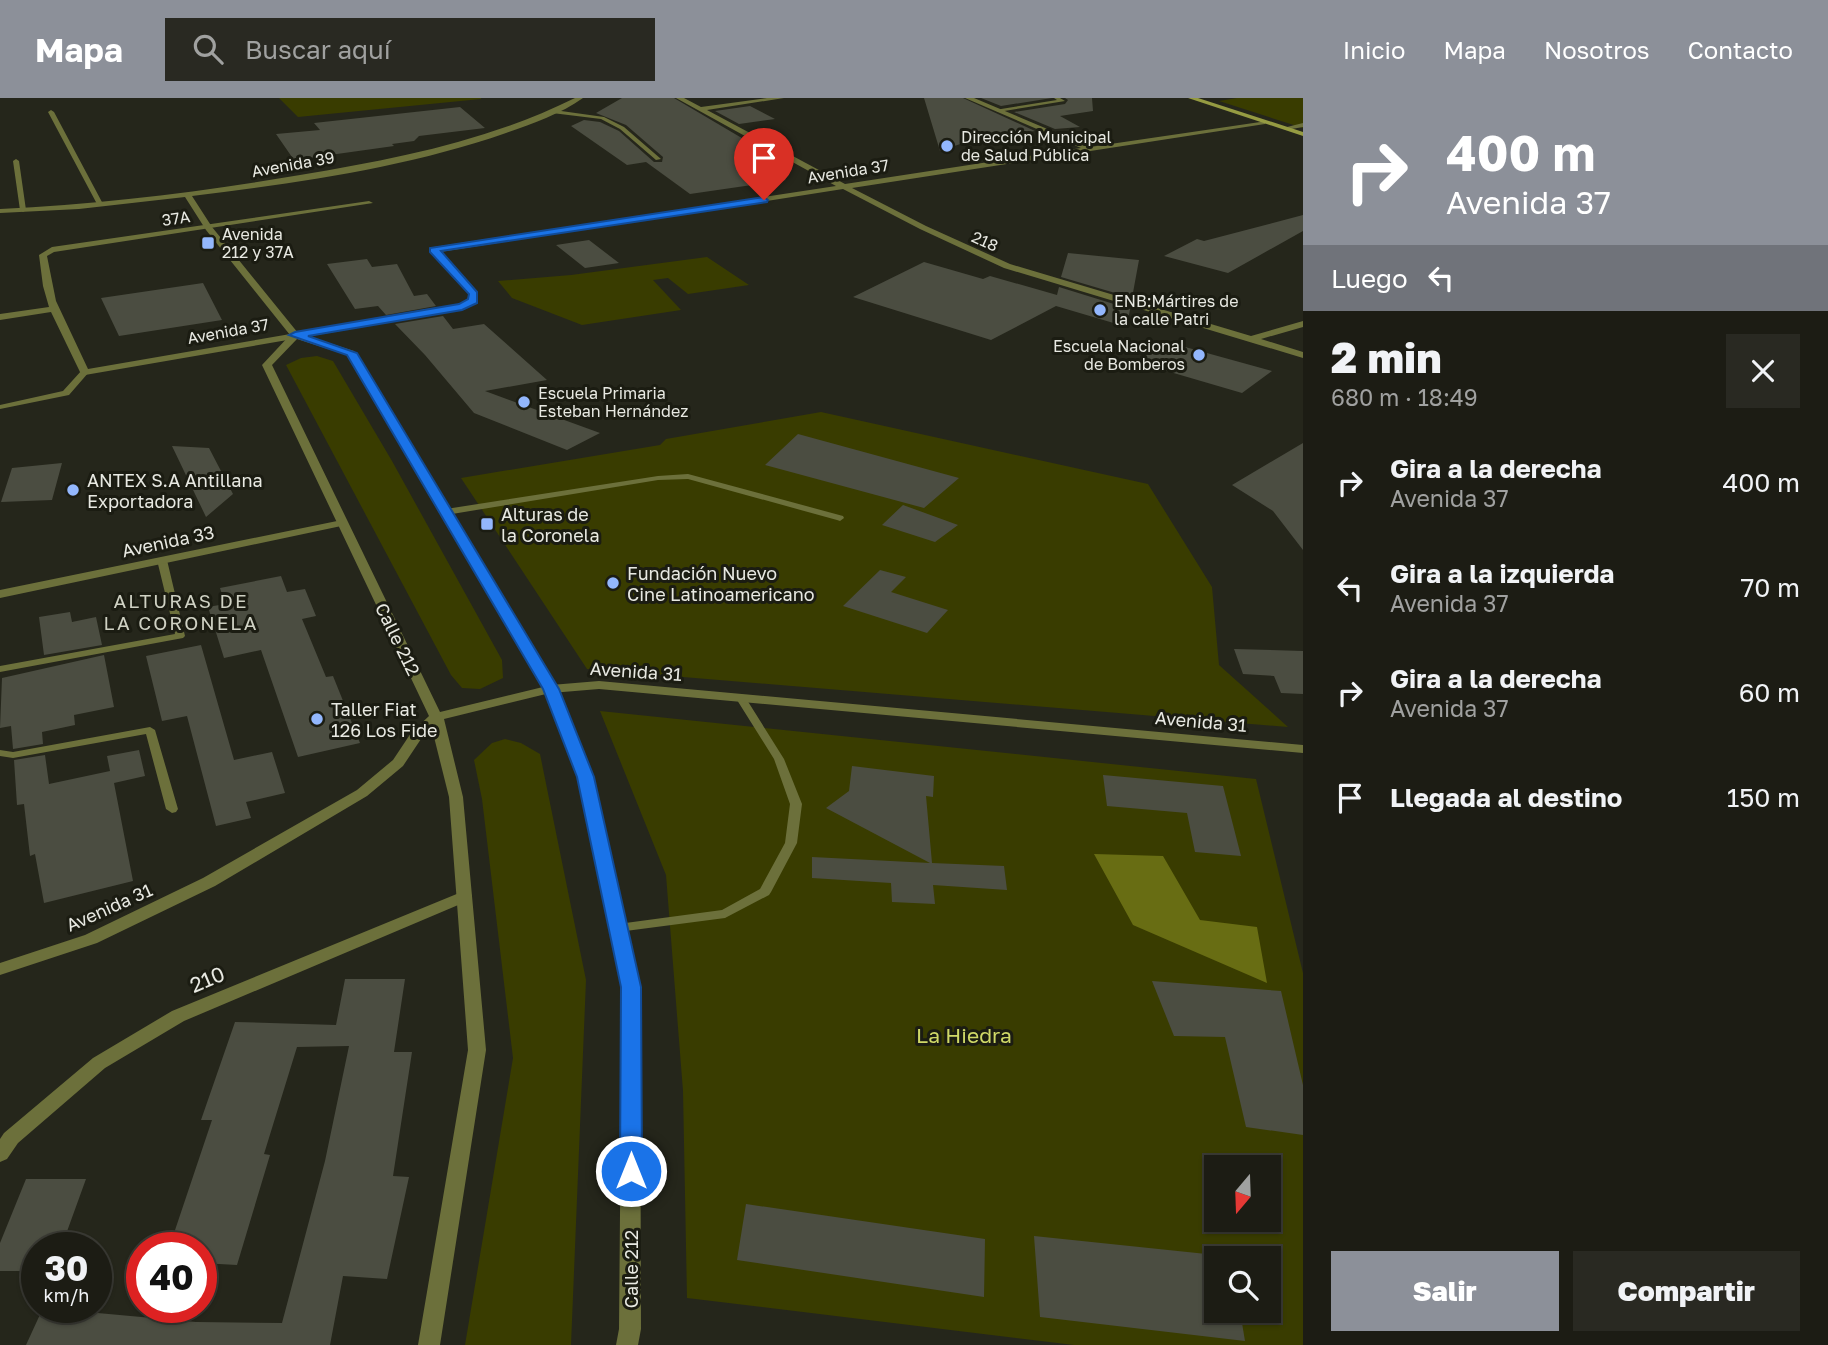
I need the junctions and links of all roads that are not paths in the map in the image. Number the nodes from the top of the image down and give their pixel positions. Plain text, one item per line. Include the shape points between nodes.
1 (580, 98) edge
2 (679, 98) edge
3 (781, 98) edge
4 (968, 98) edge
5 (1056, 98) edge
6 (1191, 98) edge
7 (700, 109) junction
8 (998, 110) junction
9 (51, 112) dead end
10 (554, 112) junction
11 (1265, 122) junction
12 (1303, 125) edge
13 (1286, 128) junction
14 (1303, 134) edge
15 (1090, 149) junction
16 (658, 159) dead end
17 (16, 161) dead end
18 (847, 188) junction
19 (187, 195) junction
20 (369, 203) dead end
21 (100, 204) junction
22 (23, 210) junction
23 (0, 211) edge
24 (209, 228) junction
25 (55, 309) junction
26 (0, 317) edge
27 (1303, 324) edge
28 (295, 335) junction
29 (1252, 339) junction
30 (1303, 355) edge
31 (85, 372) junction
32 (0, 407) edge
33 (446, 512) junction
34 (840, 518) dead end
35 (342, 523) junction
36 (162, 561) junction
37 (0, 594) edge
38 (0, 669) edge
39 (551, 689) junction
40 (742, 700) junction
41 (436, 717) junction
42 (1303, 750) edge
43 (0, 753) edge
44 (172, 809) dead end
45 (464, 896) junction
46 (618, 928) junction
47 (0, 970) edge
48 (0, 1154) edge
49 (429, 1345) edge
50 (627, 1345) edge

1 - 10 street, Avenida 39
2 - 7 street, 218
3 - 7 street
4 - 8 street
5 - 8 lane via 1063,101
6 - 11 main road
7 - 18 street, 218
8 - 15 street
9 - 21 lane
10 - 16 lane via 601,118 622,128
10 - 19 street, Avenida 39 via 458,147
11 - 13 main road
11 - 15 street, Avenida 37
12 - 13 lane
13 - 14 main road
15 - 18 street, Avenida 37
17 - 22 lane
18 - 28 street, Avenida 37 via 434,250 474,294 473,300 462,307
18 - 29 street, 218 via 1007,266
19 - 21 street, Avenida 39
19 - 24 street
20 - 24 street, 37A
21 - 22 street, Avenida 39
22 - 23 street, Avenida 39
24 - 25 street, 37A via 52,250 43,255 43,273
24 - 28 street
25 - 26 street
25 - 31 street
27 - 29 street
28 - 31 street, Avenida 37
28 - 33 street, Calle 212 via 351,353
28 - 35 street, Calle 212 via 267,365
29 - 30 street, 218
31 - 32 lane via 66,393
33 - 34 lane via 688,476
33 - 39 street, Calle 212
35 - 36 street, Avenida 33
35 - 41 street, Calle 212
36 - 37 street, Avenida 33
36 - 38 lane via 180,636
39 - 40 street, Avenida 31 via 598,685
39 - 41 street, Avenida 31
39 - 46 street, Calle 212 via 585,777
40 - 42 street, Avenida 31
40 - 46 lane via 779,759 796,804 791,843 765,892 725,914
41 - 45 street, Calle 212 via 456,797
41 - 47 street, Avenida 31 via 416,736 398,764 362,793 209,882 91,939
43 - 44 lane via 13,755 150,730
45 - 48 street, 210 via 178,1016 99,1063 11,1138
45 - 49 street, Calle 212 via 477,1050
46 - 50 street, Calle 212 via 631,987 631,1315

